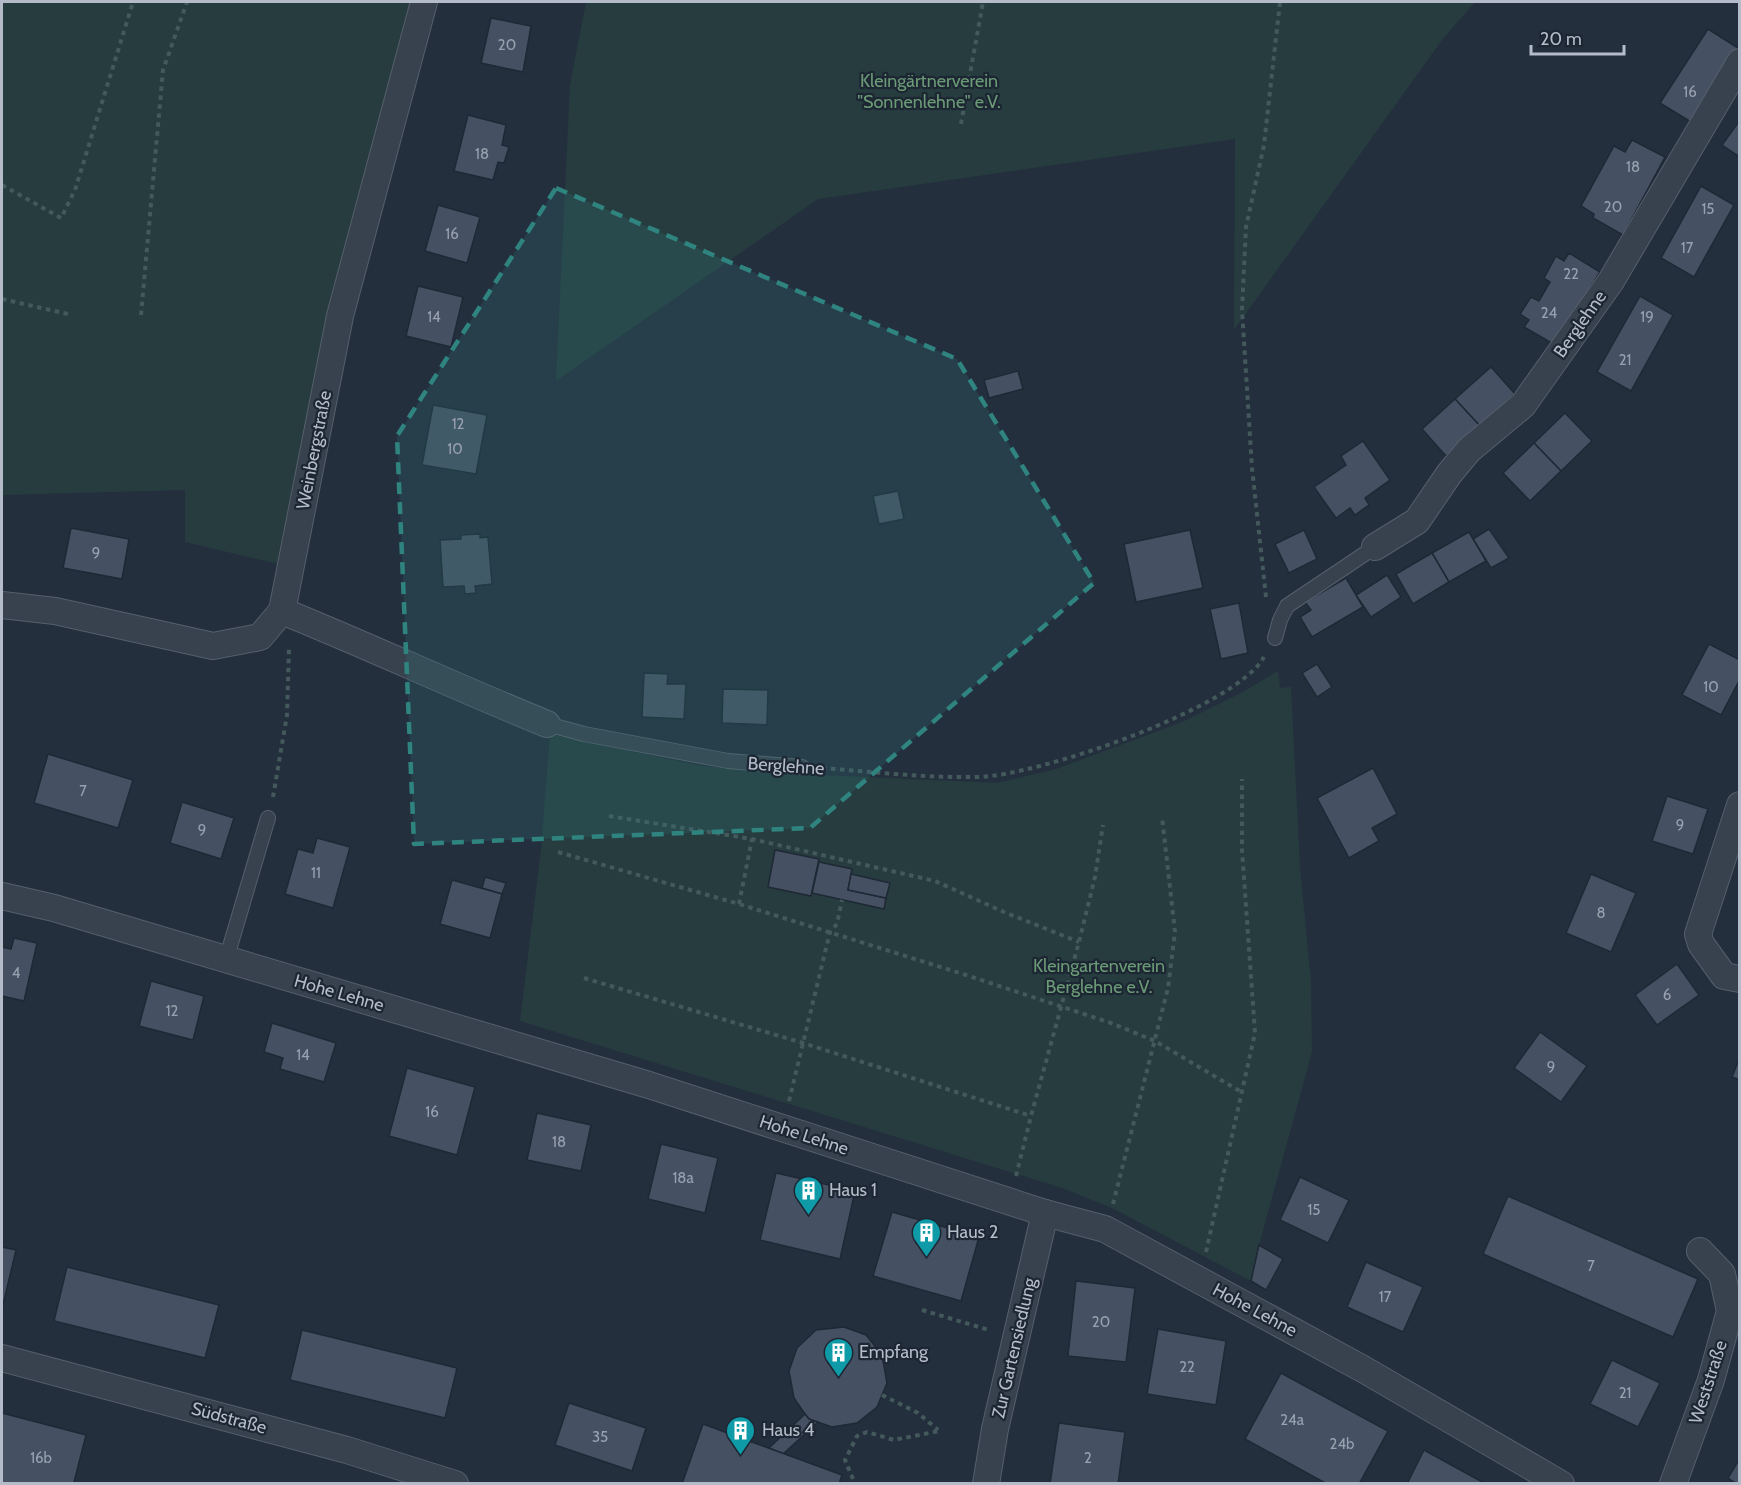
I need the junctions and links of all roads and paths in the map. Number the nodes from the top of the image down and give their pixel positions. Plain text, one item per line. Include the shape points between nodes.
1 (133, 2) edge
2 (187, 2) edge
3 (424, 2) edge
4 (983, 2) edge
5 (1280, 2) edge
6 (1740, 62) edge
7 (961, 124) dead end
8 (2, 185) edge
9 (2, 299) edge
10 (68, 314) dead end
11 (141, 315) dead end
12 (1375, 547) joint
13 (1266, 598) dead end
14 (2, 605) edge
15 (282, 611) junction
16 (1275, 638) joint
17 (547, 724) joint
18 (802, 767) joint
19 (1242, 779) dead end
20 (1740, 804) edge
21 (609, 816) dead end
22 (1162, 817) dead end
23 (268, 818) joint
24 (1103, 825) dead end
25 (752, 839) junction
26 (558, 852) dead end
27 (2, 896) edge
28 (842, 900) dead end
29 (739, 904) junction
30 (830, 932) junction
31 (1079, 942) junction
32 (226, 960) junction
33 (584, 978) dead end
34 (1740, 979) edge
35 (1061, 1006) junction
36 (1155, 1041) junction
37 (803, 1043) junction
38 (1243, 1093) junction
39 (788, 1104) dead end
40 (1031, 1116) junction
41 (1017, 1173) dead end
42 (1112, 1208) dead end
43 (1045, 1213) junction
44 (1700, 1251) dead end
45 (1205, 1257) dead end
46 (922, 1310) dead end
47 (1016, 1338) junction
48 (2, 1358) edge
49 (882, 1395) dead end
50 (853, 1479) dead end
51 (455, 1484) edge
52 (986, 1484) edge
53 (1561, 1484) edge
54 (1673, 1484) edge

1 - 8 path via 85,161 61,218
2 - 11 path via 163,70
3 - 15 street, Weinbergstraße via 340,316
4 - 7 path
5 - 13 path via 1264,145 1246,227 1242,310 1252,468
6 - 12 street, Berglehne via 1611,281 1523,405 1469,450 1417,521
9 - 10 path
12 - 16 lane via 1287,606
14 - 15 street, Weinbergstraße via 55,611 213,646 260,637
15 - 17 street, Berglehne
15 - 23 path via 289,643 287,714
16 - 18 path, Berglehne via 1259,665 1240,683 1200,706 1113,743 1022,772 979,778
17 - 18 lane, Berglehne via 728,761
19 - 38 path via 1242,850 1255,1033
20 - 34 street via 1698,934 1724,976
21 - 25 path
22 - 36 path via 1174,932 1168,988
23 - 32 lane
24 - 31 path
25 - 29 path
25 - 31 path via 935,881
26 - 29 path
27 - 32 street, Hohe Lehne
28 - 30 path via 837,924
29 - 30 path
30 - 35 path
30 - 37 path
31 - 35 path
32 - 43 street, Hohe Lehne via 650,1085
33 - 37 path
35 - 36 path
35 - 40 path
36 - 38 path
36 - 42 path
37 - 39 path
37 - 40 path
38 - 45 path
40 - 41 path
43 - 47 street, Zur Gartensiedlung
43 - 53 street, Hohe Lehne via 1105,1229 1363,1369
44 - 54 street, Weststraße via 1722,1274 1730,1311 1711,1380
46 - 47 path
47 - 52 street, Zur Gartensiedlung
48 - 51 street, Südstraße via 347,1450
49 - 50 path via 918,1413 939,1431 894,1440 867,1432 857,1436 845,1460

